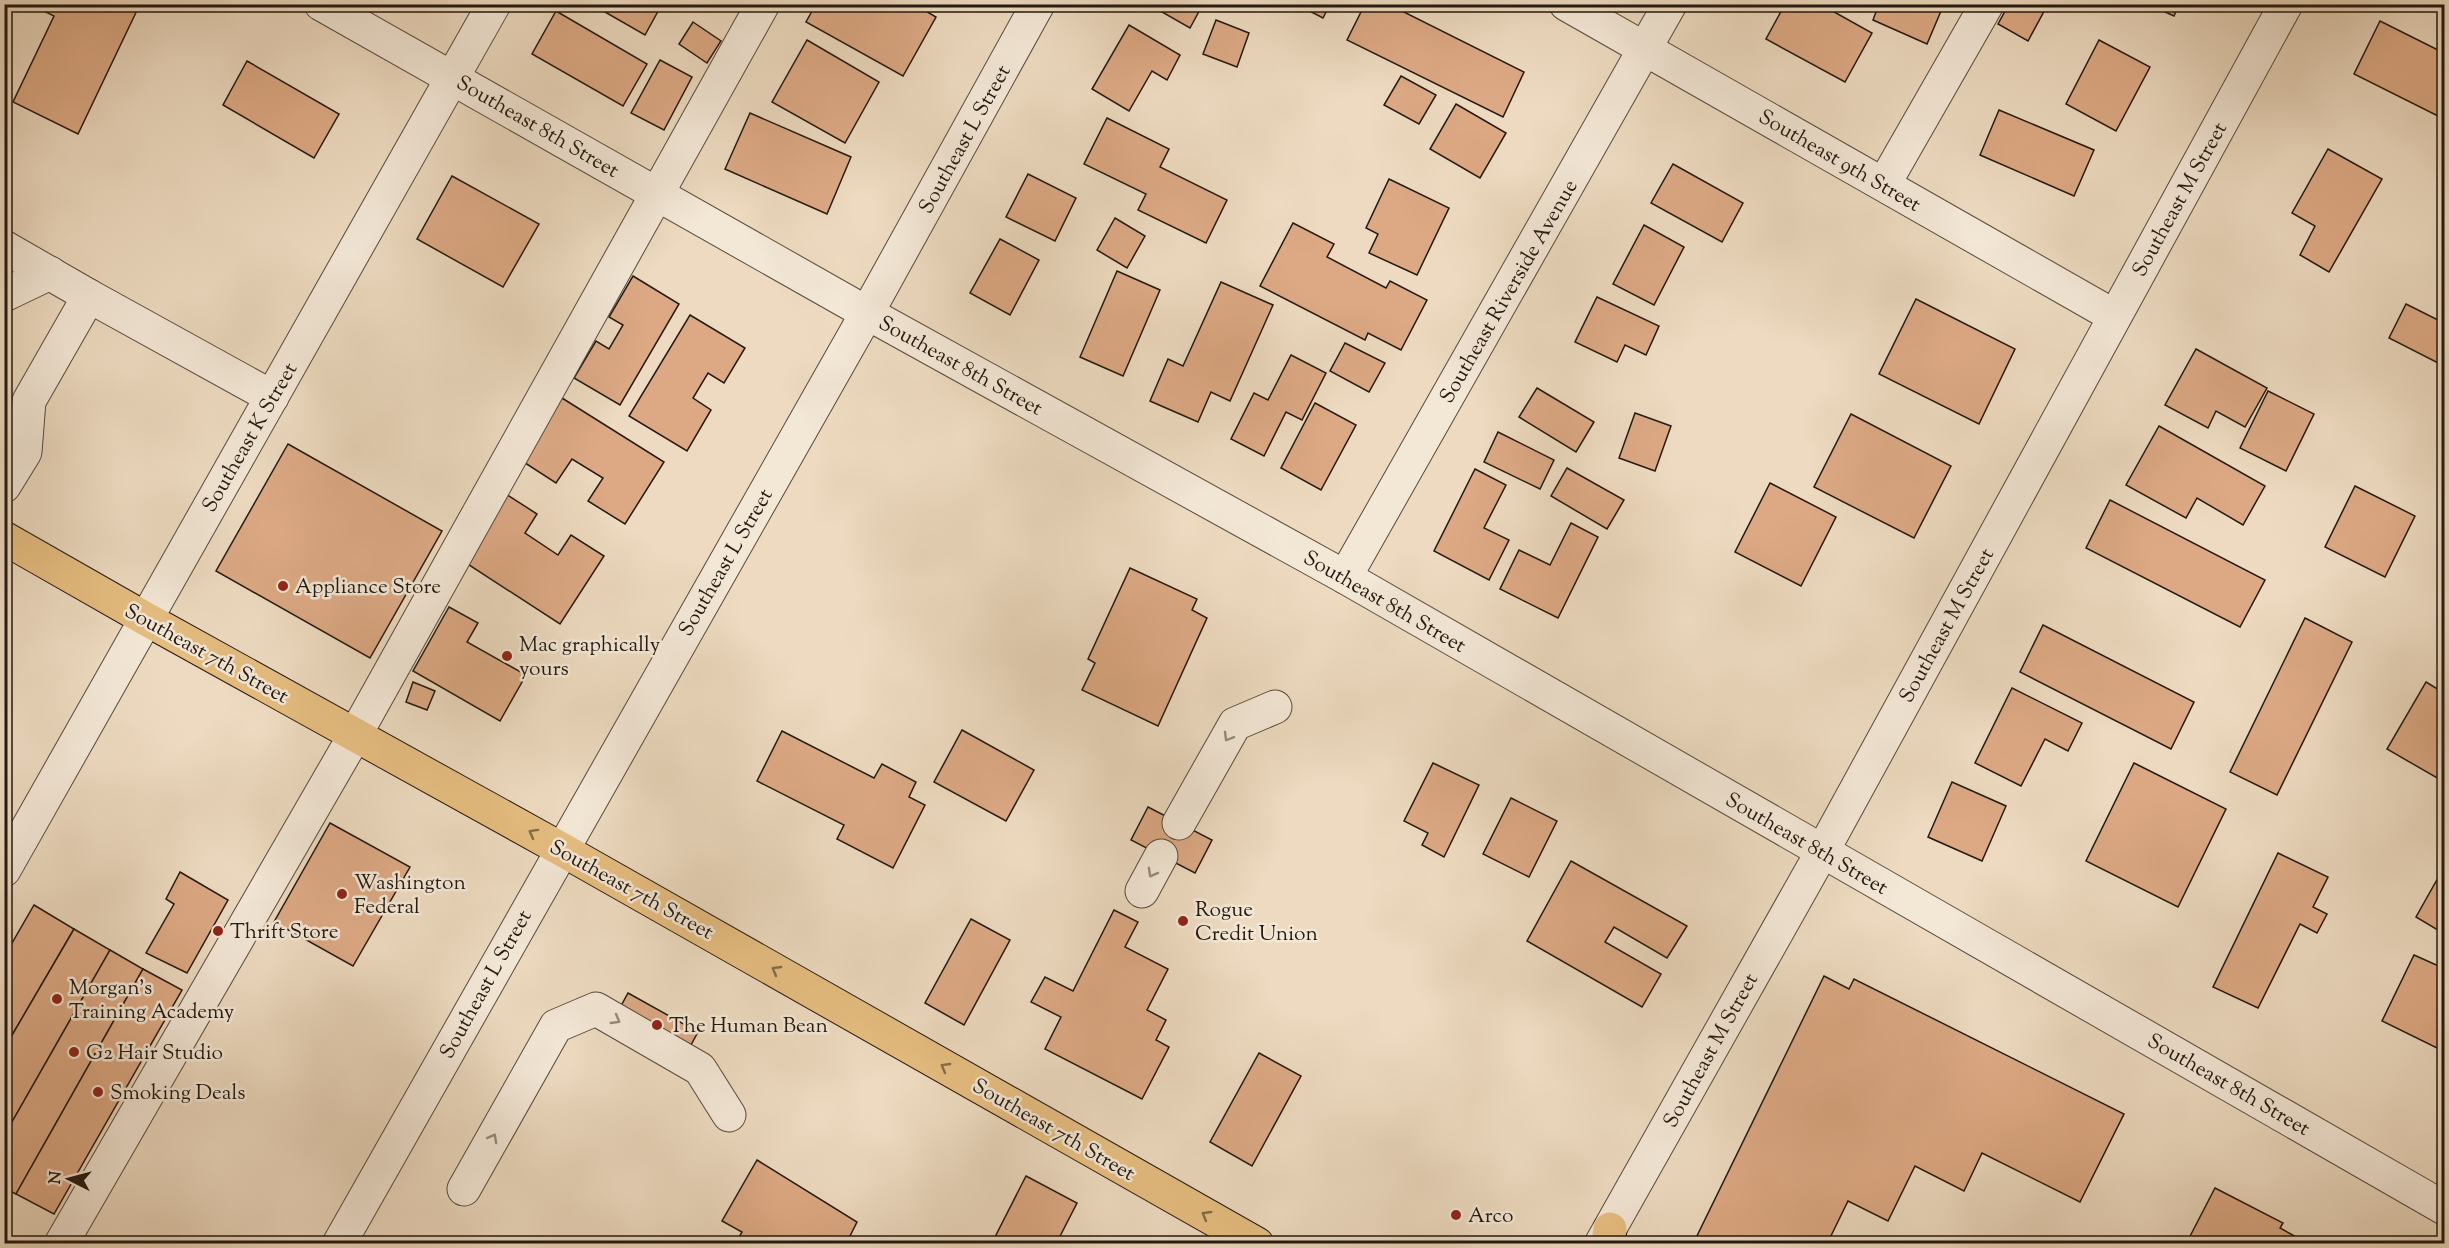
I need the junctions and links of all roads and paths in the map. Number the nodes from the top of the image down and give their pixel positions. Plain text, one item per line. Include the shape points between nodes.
1 (321, 4) edge
2 (494, 4) edge
3 (763, 4) edge
4 (1038, 4) edge
5 (1566, 4) edge
6 (1670, 4) edge
7 (1987, 4) edge
8 (2286, 4) edge
9 (1645, 49) junction
10 (453, 78) junction
11 (1884, 184) junction
12 (658, 194) junction
13 (4, 247) edge
14 (50, 273) junction
15 (4, 295) edge
16 (89, 296) junction
17 (867, 313) junction
18 (2114, 316) junction
19 (272, 397) junction
20 (4, 486) edge
21 (4, 538) edge
22 (1345, 577) junction
23 (146, 619) junction
24 (1275, 706) dead end
25 (355, 735) junction
26 (1179, 823) dead end
27 (561, 849) junction
28 (1822, 852) junction
29 (1161, 856) dead end
30 (4, 870) edge
31 (1142, 891) dead end
32 (729, 1115) dead end
33 (464, 1189) dead end
34 (2445, 1208) edge
35 (1606, 1239) edge
36 (61, 1244) edge
37 (339, 1244) edge
38 (1257, 1244) edge

1 - 10 street, Southeast 8th Street
2 - 10 street, Southeast K Street
3 - 12 street
4 - 17 street, Southeast L Street
5 - 9 street, Southeast 9th Street
6 - 9 street, Southeast Riverside Avenue
7 - 11 street
8 - 18 street, Southeast M Street
9 - 11 street, Southeast 9th Street
9 - 22 street, Southeast Riverside Avenue
10 - 12 street, Southeast 8th Street
10 - 19 street, Southeast K Street
11 - 18 street, Southeast 9th Street
12 - 17 street, Southeast 8th Street
12 - 25 street
13 - 14 street
14 - 15 street
14 - 16 street
16 - 19 street
16 - 20 street via 29,401 25,452
17 - 22 street, Southeast 8th Street
17 - 27 street, Southeast L Street
18 - 28 street, Southeast M Street
19 - 23 street, Southeast K Street
21 - 23 highway, Southeast 7th Street
22 - 28 street, Southeast 8th Street
23 - 25 highway, Southeast 7th Street
23 - 30 street, Southeast K Street
24 -> 26 street via 1235,724
27 -> 25 highway, Southeast 7th Street
25 - 36 street
27 - 37 street, Southeast L Street
38 -> 27 highway, Southeast 7th Street
28 - 34 street, Southeast 8th Street
28 - 35 street, Southeast M Street
29 -> 31 street
33 -> 32 street via 556,1026 596,1009 700,1069

